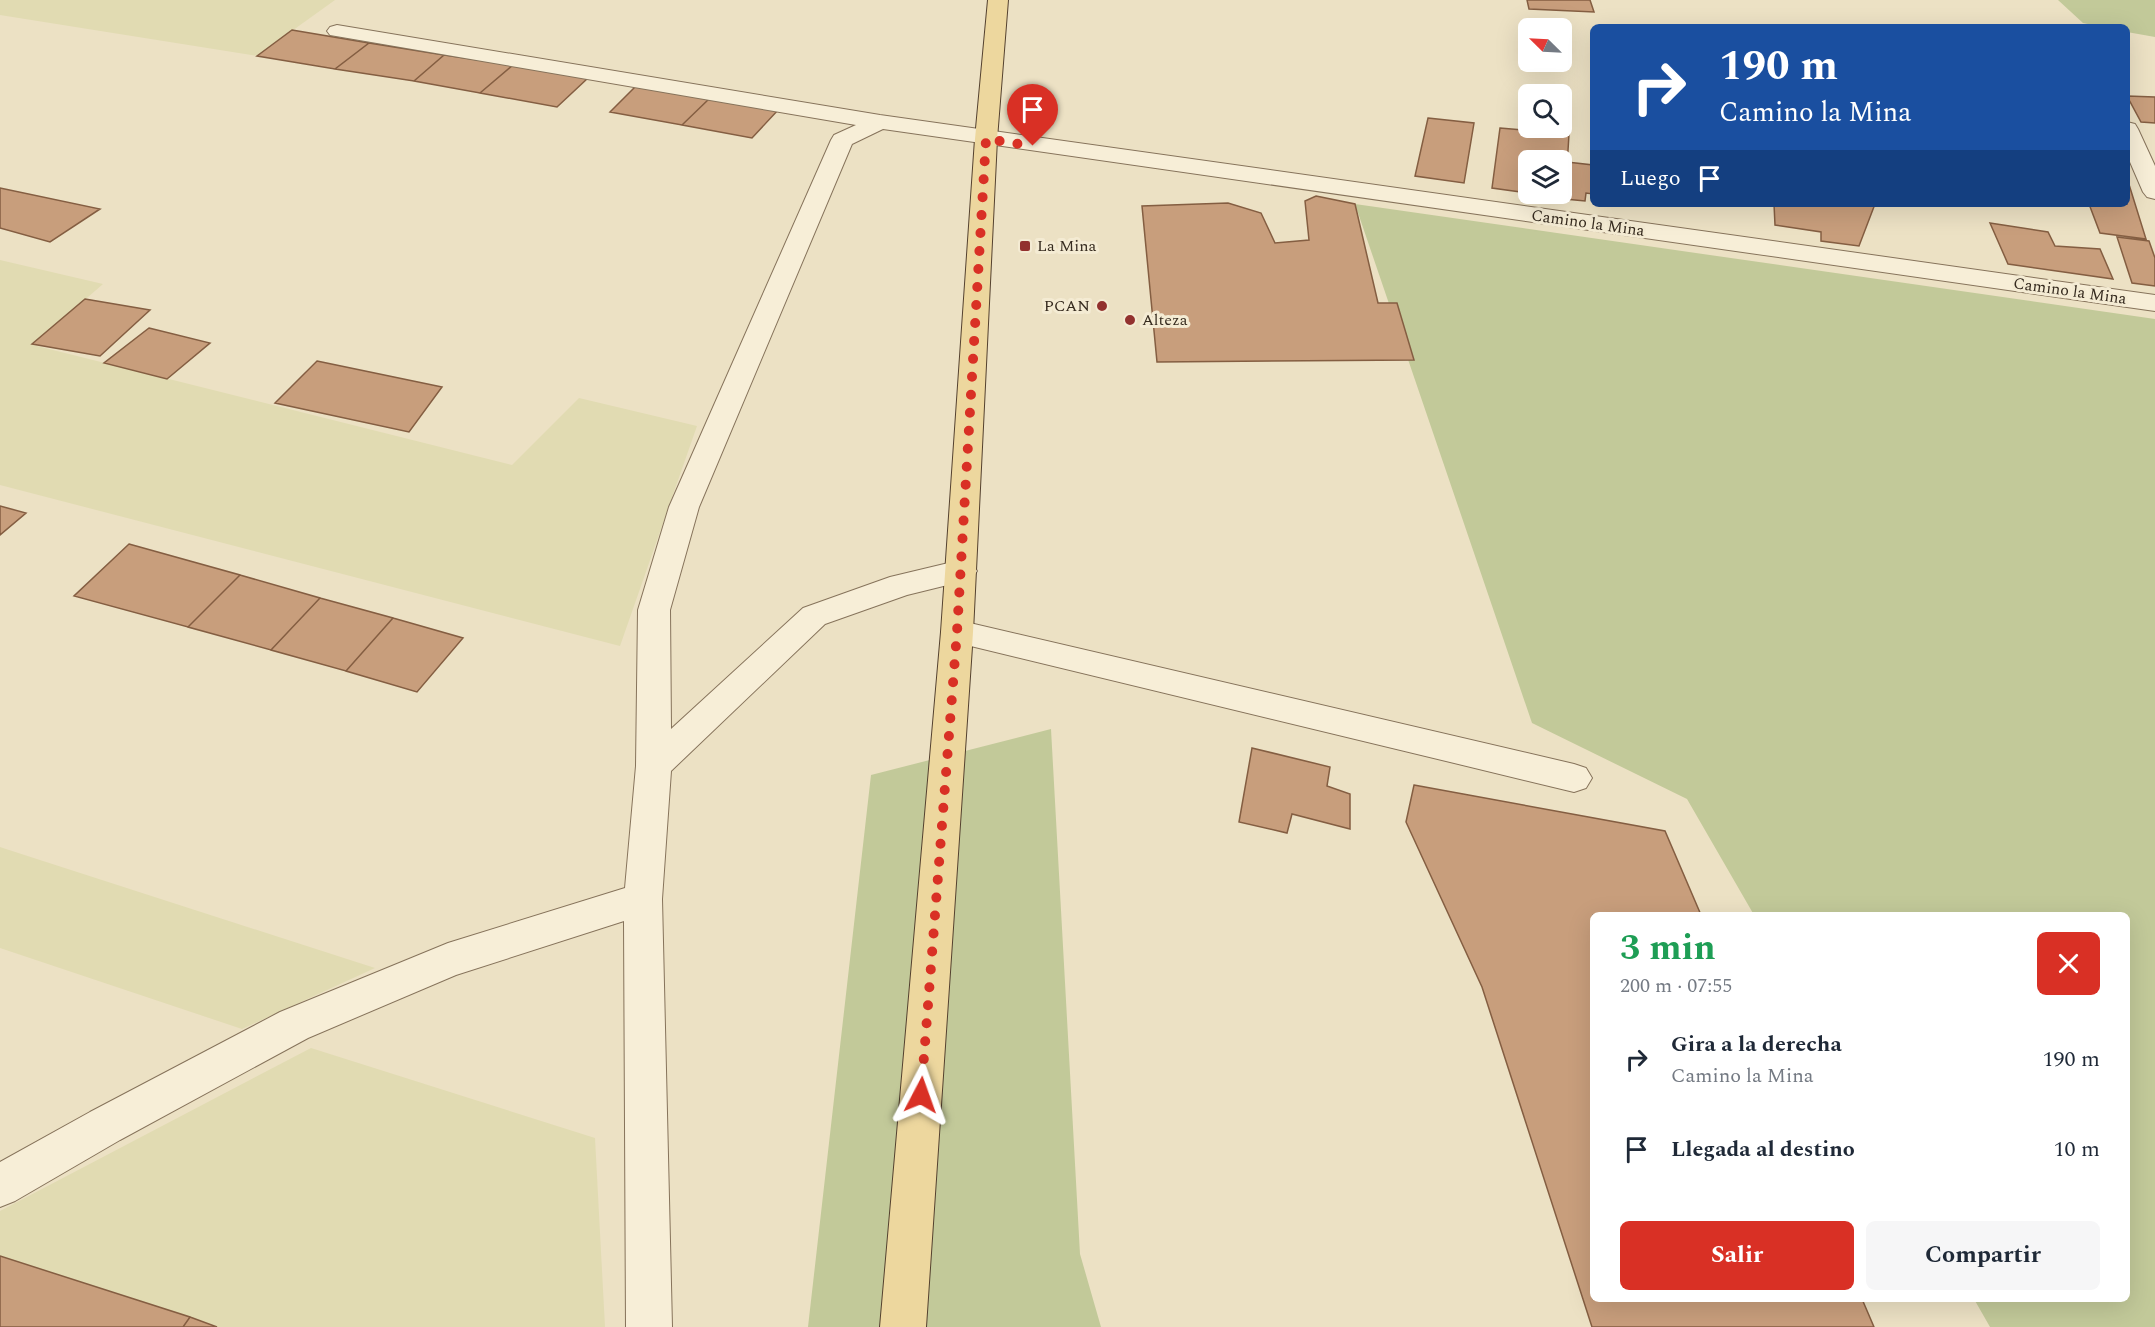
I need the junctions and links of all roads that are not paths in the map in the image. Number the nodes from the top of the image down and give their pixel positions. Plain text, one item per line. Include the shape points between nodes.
1 (998, 0) edge
2 (337, 31) dead end
3 (880, 122) junction
4 (2130, 136) edge
5 (986, 139) junction
6 (2155, 192) edge
7 (2155, 303) edge
8 (961, 571) junction
9 (957, 632) junction
10 (654, 766) junction
11 (1574, 778) dead end
12 (643, 899) junction
13 (0, 1186) edge
14 (649, 1327) edge
15 (903, 1327) edge

1 - 5 main road
2 - 3 street, Camino la Mina
3 - 5 street, Camino la Mina
3 - 10 street via 842,140 684,507 654,610
4 - 6 street
5 - 7 street, Camino la Mina
5 - 8 main road
8 - 9 main road
8 - 10 street via 901,585 814,616
9 - 11 street
9 - 15 main road
10 - 12 street
12 - 13 street via 448,960 294,1025
12 - 14 street

